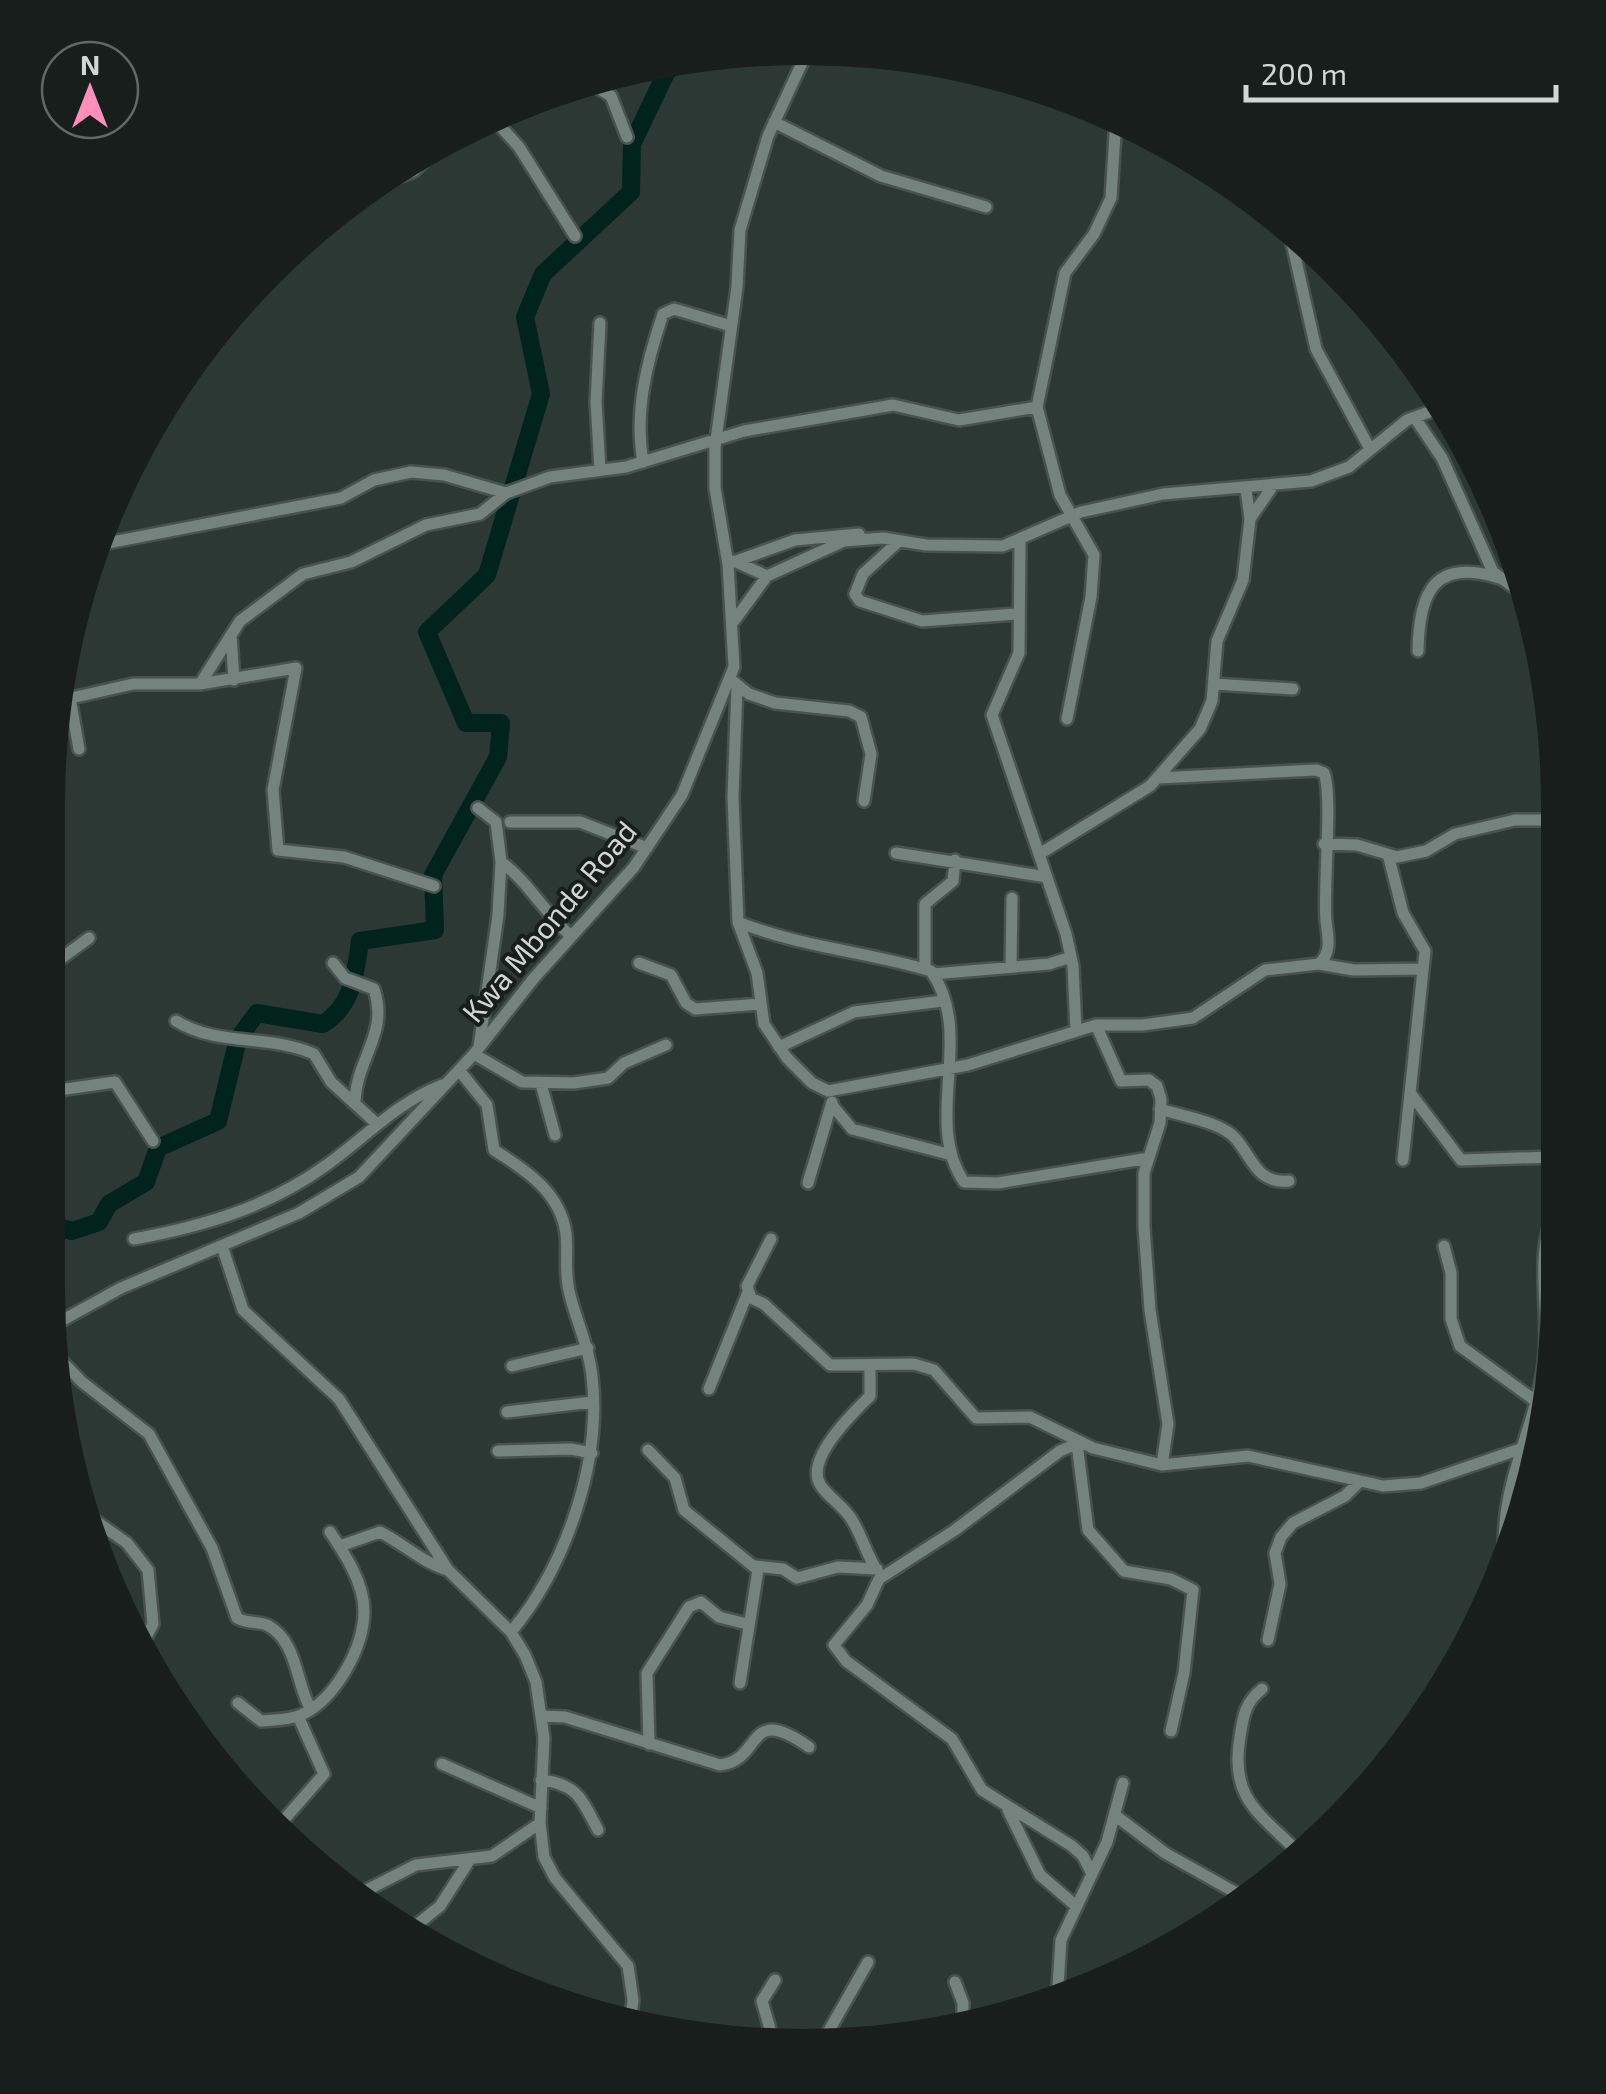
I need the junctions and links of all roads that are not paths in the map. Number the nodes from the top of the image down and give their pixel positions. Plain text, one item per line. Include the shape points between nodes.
1 (801, 65) edge
2 (605, 92) edge
3 (774, 122) junction
4 (503, 129) edge
5 (1115, 135) edge
6 (626, 137) dead end
7 (986, 206) dead end
8 (574, 236) dead end
9 (1295, 253) edge
10 (600, 323) dead end
11 (731, 326) junction
12 (1037, 407) junction
13 (1429, 413) edge
14 (1415, 418) junction
15 (716, 437) junction
16 (1369, 448) junction
17 (643, 462) junction
18 (600, 470) junction
19 (1272, 487) junction
20 (1246, 489) junction
21 (506, 493) junction
22 (1070, 517) junction
23 (1250, 518) junction
24 (883, 538) junction
25 (898, 541) junction
26 (113, 542) edge
27 (1020, 542) junction
28 (731, 563) junction
29 (766, 576) junction
30 (1499, 578) junction
31 (1508, 584) edge
32 (1016, 614) junction
33 (734, 621) junction
34 (230, 634) junction
35 (1418, 650) dead end
36 (234, 680) junction
37 (734, 682) junction
38 (200, 684) junction
39 (1214, 684) junction
40 (1292, 688) dead end
41 (72, 698) edge
42 (70, 719) edge
43 (1068, 719) dead end
44 (79, 749) dead end
45 (1158, 778) junction
46 (864, 801) dead end
47 (478, 808) dead end
48 (1541, 820) edge
49 (510, 822) dead end
50 (1324, 844) junction
51 (648, 848) junction
52 (896, 853) dead end
53 (1041, 853) junction
54 (1390, 858) junction
55 (954, 860) junction
56 (501, 862) junction
57 (1047, 877) junction
58 (434, 886) dead end
59 (1012, 898) dead end
60 (738, 922) junction
61 (572, 936) junction
62 (89, 938) dead end
63 (65, 956) edge
64 (1071, 958) junction
65 (333, 963) dead end
66 (638, 963) dead end
67 (1319, 964) junction
68 (1011, 967) junction
69 (1422, 969) junction
70 (929, 972) junction
71 (942, 1000) junction
72 (760, 1004) junction
73 (176, 1021) dead end
74 (1096, 1025) junction
75 (1076, 1031) junction
76 (666, 1045) dead end
77 (779, 1046) junction
78 (476, 1051) junction
79 (950, 1069) junction
80 (460, 1070) junction
81 (446, 1083) junction
82 (541, 1084) junction
83 (65, 1091) edge
84 (1411, 1094) junction
85 (832, 1099) junction
86 (355, 1100) junction
87 (1160, 1108) junction
88 (376, 1123) junction
89 (555, 1136) dead end
90 (153, 1141) dead end
91 (948, 1154) junction
92 (1541, 1157) edge
93 (1149, 1158) junction
94 (1403, 1160) dead end
95 (1289, 1181) dead end
96 (808, 1183) dead end
97 (134, 1239) dead end
98 (771, 1239) dead end
99 (1444, 1246) dead end
100 (223, 1249) junction
101 (748, 1292) junction
102 (66, 1318) edge
103 (588, 1348) junction
104 (870, 1365) junction
105 (512, 1366) dead end
106 (70, 1369) edge
107 (709, 1389) dead end
108 (1533, 1399) edge
109 (592, 1402) junction
110 (507, 1412) dead end
111 (1527, 1435) edge
112 (1078, 1443) junction
113 (1523, 1448) junction
114 (498, 1450) dead end
115 (648, 1450) dead end
116 (592, 1453) junction
117 (1162, 1465) junction
118 (1359, 1482) junction
119 (1508, 1509) edge
120 (103, 1525) edge
121 (330, 1532) dead end
122 (340, 1546) junction
123 (755, 1566) junction
124 (876, 1569) junction
125 (892, 1569) junction
126 (448, 1570) junction
127 (746, 1624) junction
128 (149, 1632) edge
129 (512, 1632) junction
130 (1268, 1640) dead end
131 (740, 1683) dead end
132 (1262, 1689) dead end
133 (238, 1703) dead end
134 (304, 1712) junction
135 (541, 1716) junction
136 (1172, 1731) dead end
137 (649, 1744) junction
138 (809, 1747) dead end
139 (442, 1764) dead end
140 (541, 1780) junction
141 (1123, 1783) dead end
142 (541, 1808) junction
143 (1008, 1808) junction
144 (1116, 1816) junction
145 (286, 1818) edge
146 (540, 1823) junction
147 (598, 1830) dead end
148 (1291, 1845) edge
149 (469, 1861) junction
150 (1092, 1874) junction
151 (370, 1888) edge
152 (1232, 1891) edge
153 (1076, 1906) junction
154 (421, 1922) edge
155 (868, 1962) dead end
156 (775, 1980) dead end
157 (955, 1982) dead end
158 (1058, 1983) edge
159 (633, 2009) edge
160 (963, 2011) edge
161 (769, 2028) edge
162 (831, 2028) edge

1 - 3 street, Kwa Mbonde Road
2 - 6 street
3 - 7 street via 894,181
3 - 11 street, Kwa Mbonde Road via 742,220
4 - 8 street
5 - 12 street via 1111,198 1065,274
9 - 16 street via 1316,349
10 - 18 street
11 - 15 street, Kwa Mbonde Road
11 - 17 street via 674,309 662,314 646,370
12 - 15 street via 959,420 893,405
12 - 22 street
13 - 14 street
14 - 16 street
14 - 30 street via 1442,458
15 - 17 street
15 - 28 street, Kwa Mbonde Road via 715,488
16 - 19 street via 1344,469 1312,482
17 - 18 street
18 - 21 street via 550,477
19 - 20 street
19 - 23 street
20 - 22 street via 1163,494
20 - 23 street
21 - 26 street via 411,472 324,502
21 - 34 street via 480,514 426,524 352,562 304,574
22 - 27 street
22 - 43 street via 1095,559
23 - 39 street via 1242,586 1217,641
24 - 25 street
24 - 28 street via 813,537
24 - 29 street via 820,548
25 - 27 street
25 - 32 street via 856,582 860,602 922,620
27 - 32 street
28 - 29 street
28 - 33 street, Kwa Mbonde Road
29 - 33 street
30 - 31 street
30 - 35 street via 1477,571 1439,579 1422,605
32 - 53 street via 1019,653 992,715
33 - 37 street, Kwa Mbonde Road
34 - 36 street
34 - 38 street
36 - 38 street
36 - 58 street via 296,668 273,790 278,850 344,857
37 - 46 street via 775,704 861,718 872,754
37 - 51 street, Kwa Mbonde Road via 682,795
37 - 60 street
38 - 41 street via 133,684
39 - 40 street
39 - 45 street via 1200,730
42 - 44 street
45 - 50 street via 1319,770 1327,784
45 - 53 street
47 - 56 street via 496,822
48 - 54 street via 1456,834 1426,851
49 - 51 street via 580,822
50 - 54 street via 1357,845
50 - 67 street via 1329,950
51 - 61 street, Kwa Mbonde Road
52 - 55 street
53 - 57 street
54 - 69 street via 1403,913 1425,952
55 - 57 street
55 - 70 street via 953,880 925,904
56 - 61 street
56 - 78 street
57 - 64 street
59 - 68 street
60 - 70 street
60 - 72 street via 757,972
61 - 78 street, Kwa Mbonde Road
62 - 63 street
64 - 68 street
64 - 75 street
65 - 86 street via 345,978 374,988 379,1003 377,1036 356,1073
66 - 72 street via 671,975 695,1008
67 - 69 street
67 - 74 street via 1265,970 1193,1018
68 - 70 street
69 - 84 street
70 - 71 street
71 - 77 street via 854,1012
71 - 79 street
72 - 77 street
73 - 86 street via 212,1036 301,1048
74 - 75 street
74 - 87 street via 1121,1081 1157,1086
75 - 79 street
76 - 82 street via 624,1062 608,1078
77 - 85 street
78 - 80 street, Kwa Mbonde Road
78 - 82 street via 522,1082
79 - 85 street
79 - 91 street
80 - 81 street, Kwa Mbonde Road
80 - 103 street via 487,1105 494,1150 530,1174 556,1204 566,1233 570,1298
81 - 88 street via 412,1096
81 - 100 street, Kwa Mbonde Road via 359,1176 299,1214
82 - 89 street
83 - 90 street via 115,1082
84 - 92 street via 1462,1160
84 - 94 street
85 - 91 street via 852,1130
85 - 96 street
86 - 88 street
87 - 93 street
87 - 95 street via 1229,1133 1261,1174
88 - 97 street via 332,1162 269,1201 185,1230
91 - 93 street via 969,1185
93 - 117 street via 1144,1227 1168,1424
98 - 101 street
99 - 108 street via 1460,1346
100 - 102 street, Kwa Mbonde Road via 121,1288
100 - 126 street via 243,1310 339,1399
101 - 104 street via 830,1365
101 - 107 street
103 - 105 street
103 - 109 street
104 - 112 street via 934,1370 976,1418 1030,1417
104 - 124 street via 870,1396 820,1455 818,1476 852,1518
106 - 134 street via 149,1434 204,1532 237,1618 263,1623 292,1654
109 - 110 street
109 - 116 street
111 - 113 street
112 - 117 street
112 - 125 street
112 - 136 street via 1088,1530 1124,1571 1193,1590
113 - 118 street via 1421,1483
113 - 119 street
114 - 116 street
115 - 123 street via 675,1478 684,1510
116 - 129 street via 548,1582
117 - 118 street via 1248,1456
118 - 130 street via 1281,1537
120 - 128 street via 148,1570
121 - 122 street
122 - 126 street via 380,1532
122 - 134 street via 359,1586 362,1628 340,1681
123 - 124 street via 798,1578 838,1568
123 - 127 street
124 - 125 street
125 - 143 street via 839,1636 836,1652 952,1739 982,1790
126 - 129 street
127 - 131 street
127 - 137 street via 719,1618 701,1602 689,1607 647,1673
129 - 135 street via 536,1682
132 - 148 street via 1247,1704 1236,1776 1249,1802
133 - 134 street via 262,1721
134 - 145 street via 324,1774
135 - 137 street via 565,1716
135 - 140 street
137 - 138 street via 720,1765 774,1728
139 - 142 street
140 - 142 street
140 - 147 street via 578,1792
141 - 144 street
142 - 146 street
143 - 150 street via 1072,1846
143 - 153 street via 1040,1875
144 - 150 street
144 - 152 street
146 - 149 street via 492,1856
146 - 159 street via 544,1856 556,1878 628,1966
149 - 151 street via 416,1864
149 - 154 street via 440,1906
150 - 153 street
153 - 158 street via 1060,1940
155 - 162 street
156 - 161 street via 762,2010
157 - 160 street

